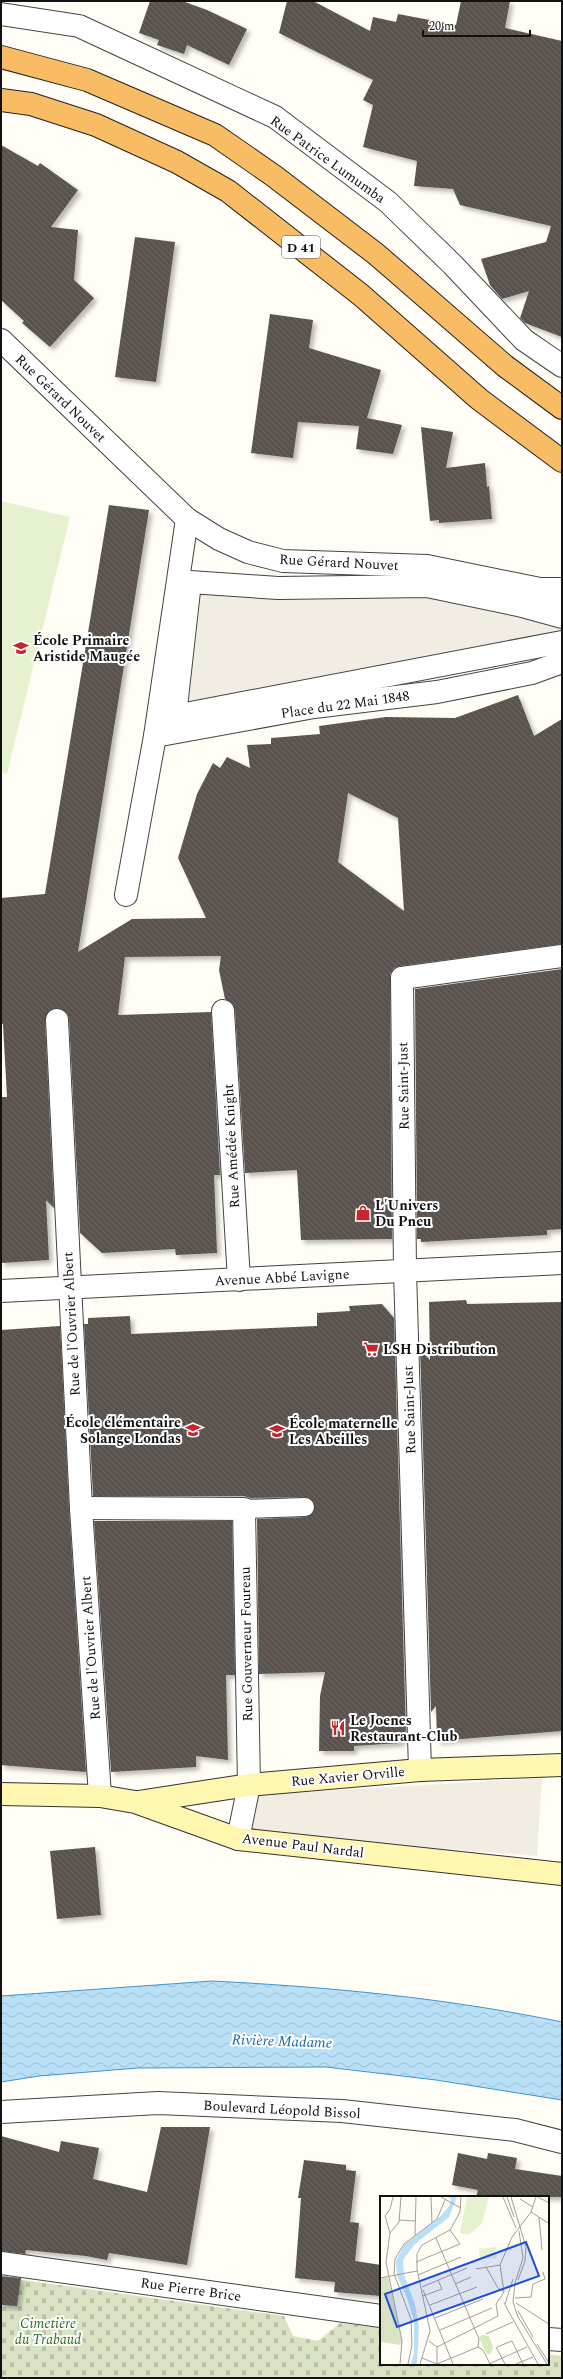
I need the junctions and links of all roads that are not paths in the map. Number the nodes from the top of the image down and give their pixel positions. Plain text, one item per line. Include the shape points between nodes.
1 (1, 14) edge
2 (1, 57) edge
3 (1, 100) edge
4 (1, 340) edge
5 (562, 366) edge
6 (479, 399) junction
7 (562, 408) edge
8 (562, 461) edge
9 (562, 476) edge
10 (187, 519) junction
11 (283, 561) junction
12 (427, 576) junction
13 (190, 582) junction
14 (534, 587) junction
15 (278, 588) junction
16 (562, 589) edge
17 (518, 605) junction
18 (562, 607) edge
19 (562, 617) edge
20 (562, 642) edge
21 (562, 662) edge
22 (175, 716) junction
23 (155, 736) junction
24 (126, 895) dead end
25 (562, 956) edge
26 (224, 1011) dead end
27 (57, 1020) dead end
28 (562, 1263) edge
29 (405, 1271) junction
30 (239, 1280) junction
31 (69, 1288) junction
32 (1, 1292) edge
33 (305, 1507) dead end
34 (81, 1508) junction
35 (244, 1509) junction
36 (562, 1765) edge
37 (420, 1770) junction
38 (249, 1785) junction
39 (1, 1794) edge
40 (100, 1796) junction
41 (135, 1802) junction
42 (238, 1839) junction
43 (562, 1874) edge
44 (1, 2112) edge
45 (562, 2142) edge
46 (1, 2263) edge
47 (380, 2316) edge
48 (549, 2339) edge
49 (562, 2340) edge

1 - 5 street, Rue Patrice Lumumba via 79,26 275,117 388,202 452,264 524,340
2 - 7 highway, D 41 via 87,80 215,135 274,176 376,254 505,366
3 - 6 highway, D 41 via 31,104 96,125 177,162 228,191 361,295
4 - 10 street, Rue Gérard Nouvet
6 - 8 highway, D 41
6 - 9 highway
10 - 11 street, Rue Gérard Nouvet via 219,539 248,552
10 - 13 street
10 - 23 street
11 - 12 street, Rue Gérard Nouvet
11 - 15 street
12 - 14 street, Rue Gérard Nouvet
12 - 15 street
12 - 17 street
13 - 15 street
13 - 22 street
14 - 16 street, Rue Gérard Nouvet
14 - 17 street
14 - 18 street
17 - 19 street
20 - 22 street, Place du 22 Mai 1848
21 - 23 street, Place du 22 Mai 1848 via 532,673 437,692 314,707
22 - 23 street
23 - 24 street
25 - 29 street, Rue Saint-Just via 402,978
26 - 30 street, Rue Amédée Knight
27 - 31 street, Rue de l'Ouvrier Albert
28 - 29 street, Avenue Abbé Lavigne
29 - 30 street, Avenue Abbé Lavigne
29 - 37 street, Rue Saint-Just
30 - 31 street, Avenue Abbé Lavigne
31 - 32 street, Avenue Abbé Lavigne
31 - 34 street, Rue de l'Ouvrier Albert
33 - 35 lane
34 - 35 street
34 - 40 street, Rue de l'Ouvrier Albert
35 - 38 street, Rue Gouverneur Foureau
36 - 37 main road, Rue Xavier Orville
37 - 38 main road, Rue Xavier Orville
38 - 41 main road, Rue Xavier Orville
38 - 42 street, Rue Gouverneur Foureau
39 - 40 main road, Avenue Paul Nardal
40 - 41 main road, Avenue Paul Nardal
41 - 42 main road, Avenue Paul Nardal
42 - 43 main road, Avenue Paul Nardal
44 - 45 street, Boulevard Léopold Bissol via 158,2103 342,2111 515,2130
46 - 47 street, Rue Pierre Brice
48 - 49 street

